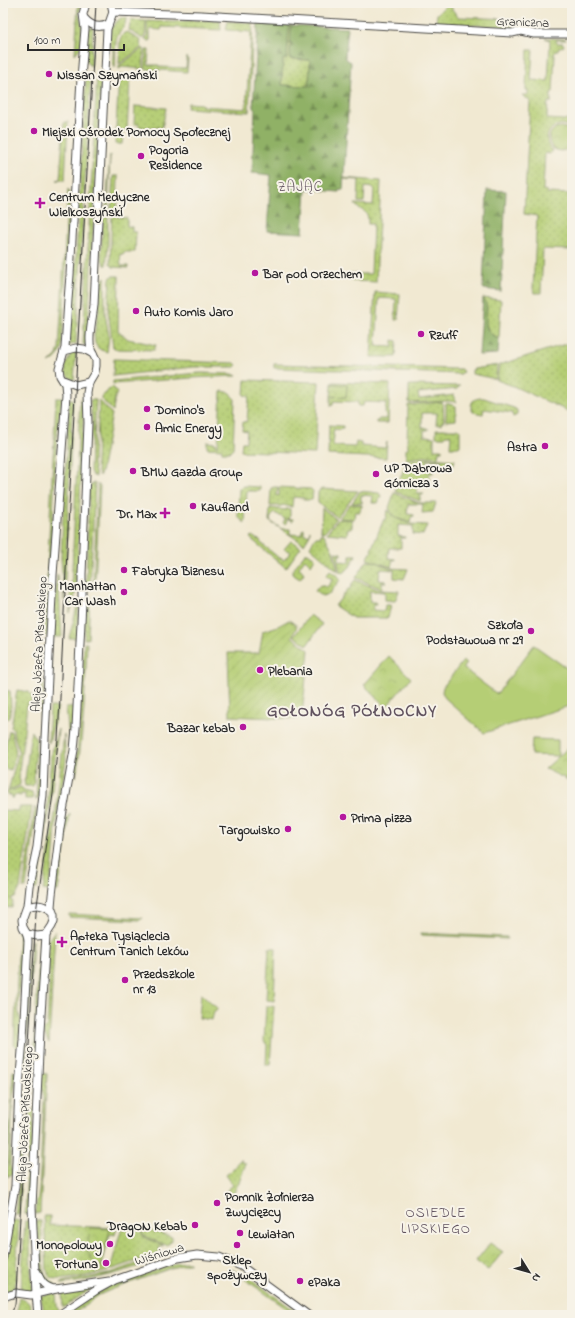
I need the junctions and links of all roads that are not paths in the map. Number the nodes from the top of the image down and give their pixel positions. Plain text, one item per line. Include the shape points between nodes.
1 (87, 4) edge
2 (111, 6) edge
3 (84, 18) junction
4 (108, 24) junction
5 (572, 34) edge
6 (64, 352) junction
7 (93, 354) junction
8 (63, 380) junction
9 (89, 382) junction
10 (27, 908) junction
11 (52, 910) junction
12 (26, 934) junction
13 (46, 935) junction
14 (4, 1247) edge
15 (3, 1257) edge
16 (35, 1267) junction
17 (115, 1280) junction
18 (56, 1289) junction
19 (36, 1294) junction
20 (3, 1297) edge
21 (38, 1315) edge
22 (60, 1315) edge
23 (308, 1315) edge

1 - 3 street
2 - 4 street
2 - 5 street, Graniczna via 217,16 510,33 521,31 534,34
3 - 4 street via 97,27
3 - 6 street
4 - 7 street via 90,347
6 - 7 street via 79,348
6 - 8 street via 59,368
7 - 9 street via 96,368
8 - 9 street via 76,385
8 - 10 street, Aleja Józefa Piłsudskiego via 66,400 53,575 44,795
9 - 11 street via 76,728 60,828
10 - 11 street via 37,904
10 - 12 street via 22,921
11 - 13 street via 54,922
12 - 13 street
12 - 14 street, Aleja Józefa Piłsudskiego via 28,941 15,1186
13 - 16 street, Aleja Józefa Piłsudskiego via 32,1196
14 - 15 street, Aleja Józefa Piłsudskiego
16 - 18 street via 42,1283
16 - 19 street, Aleja Józefa Piłsudskiego
17 - 18 street, Wiśniowa
17 - 22 street, Wiśniowa
17 - 23 street, Wiśniowa via 178,1258 210,1256 226,1259 244,1269
18 - 19 street, Wiśniowa
19 - 20 street, Wiśniowa via 14,1293
19 - 21 street, Aleja Józefa Piłsudskiego

